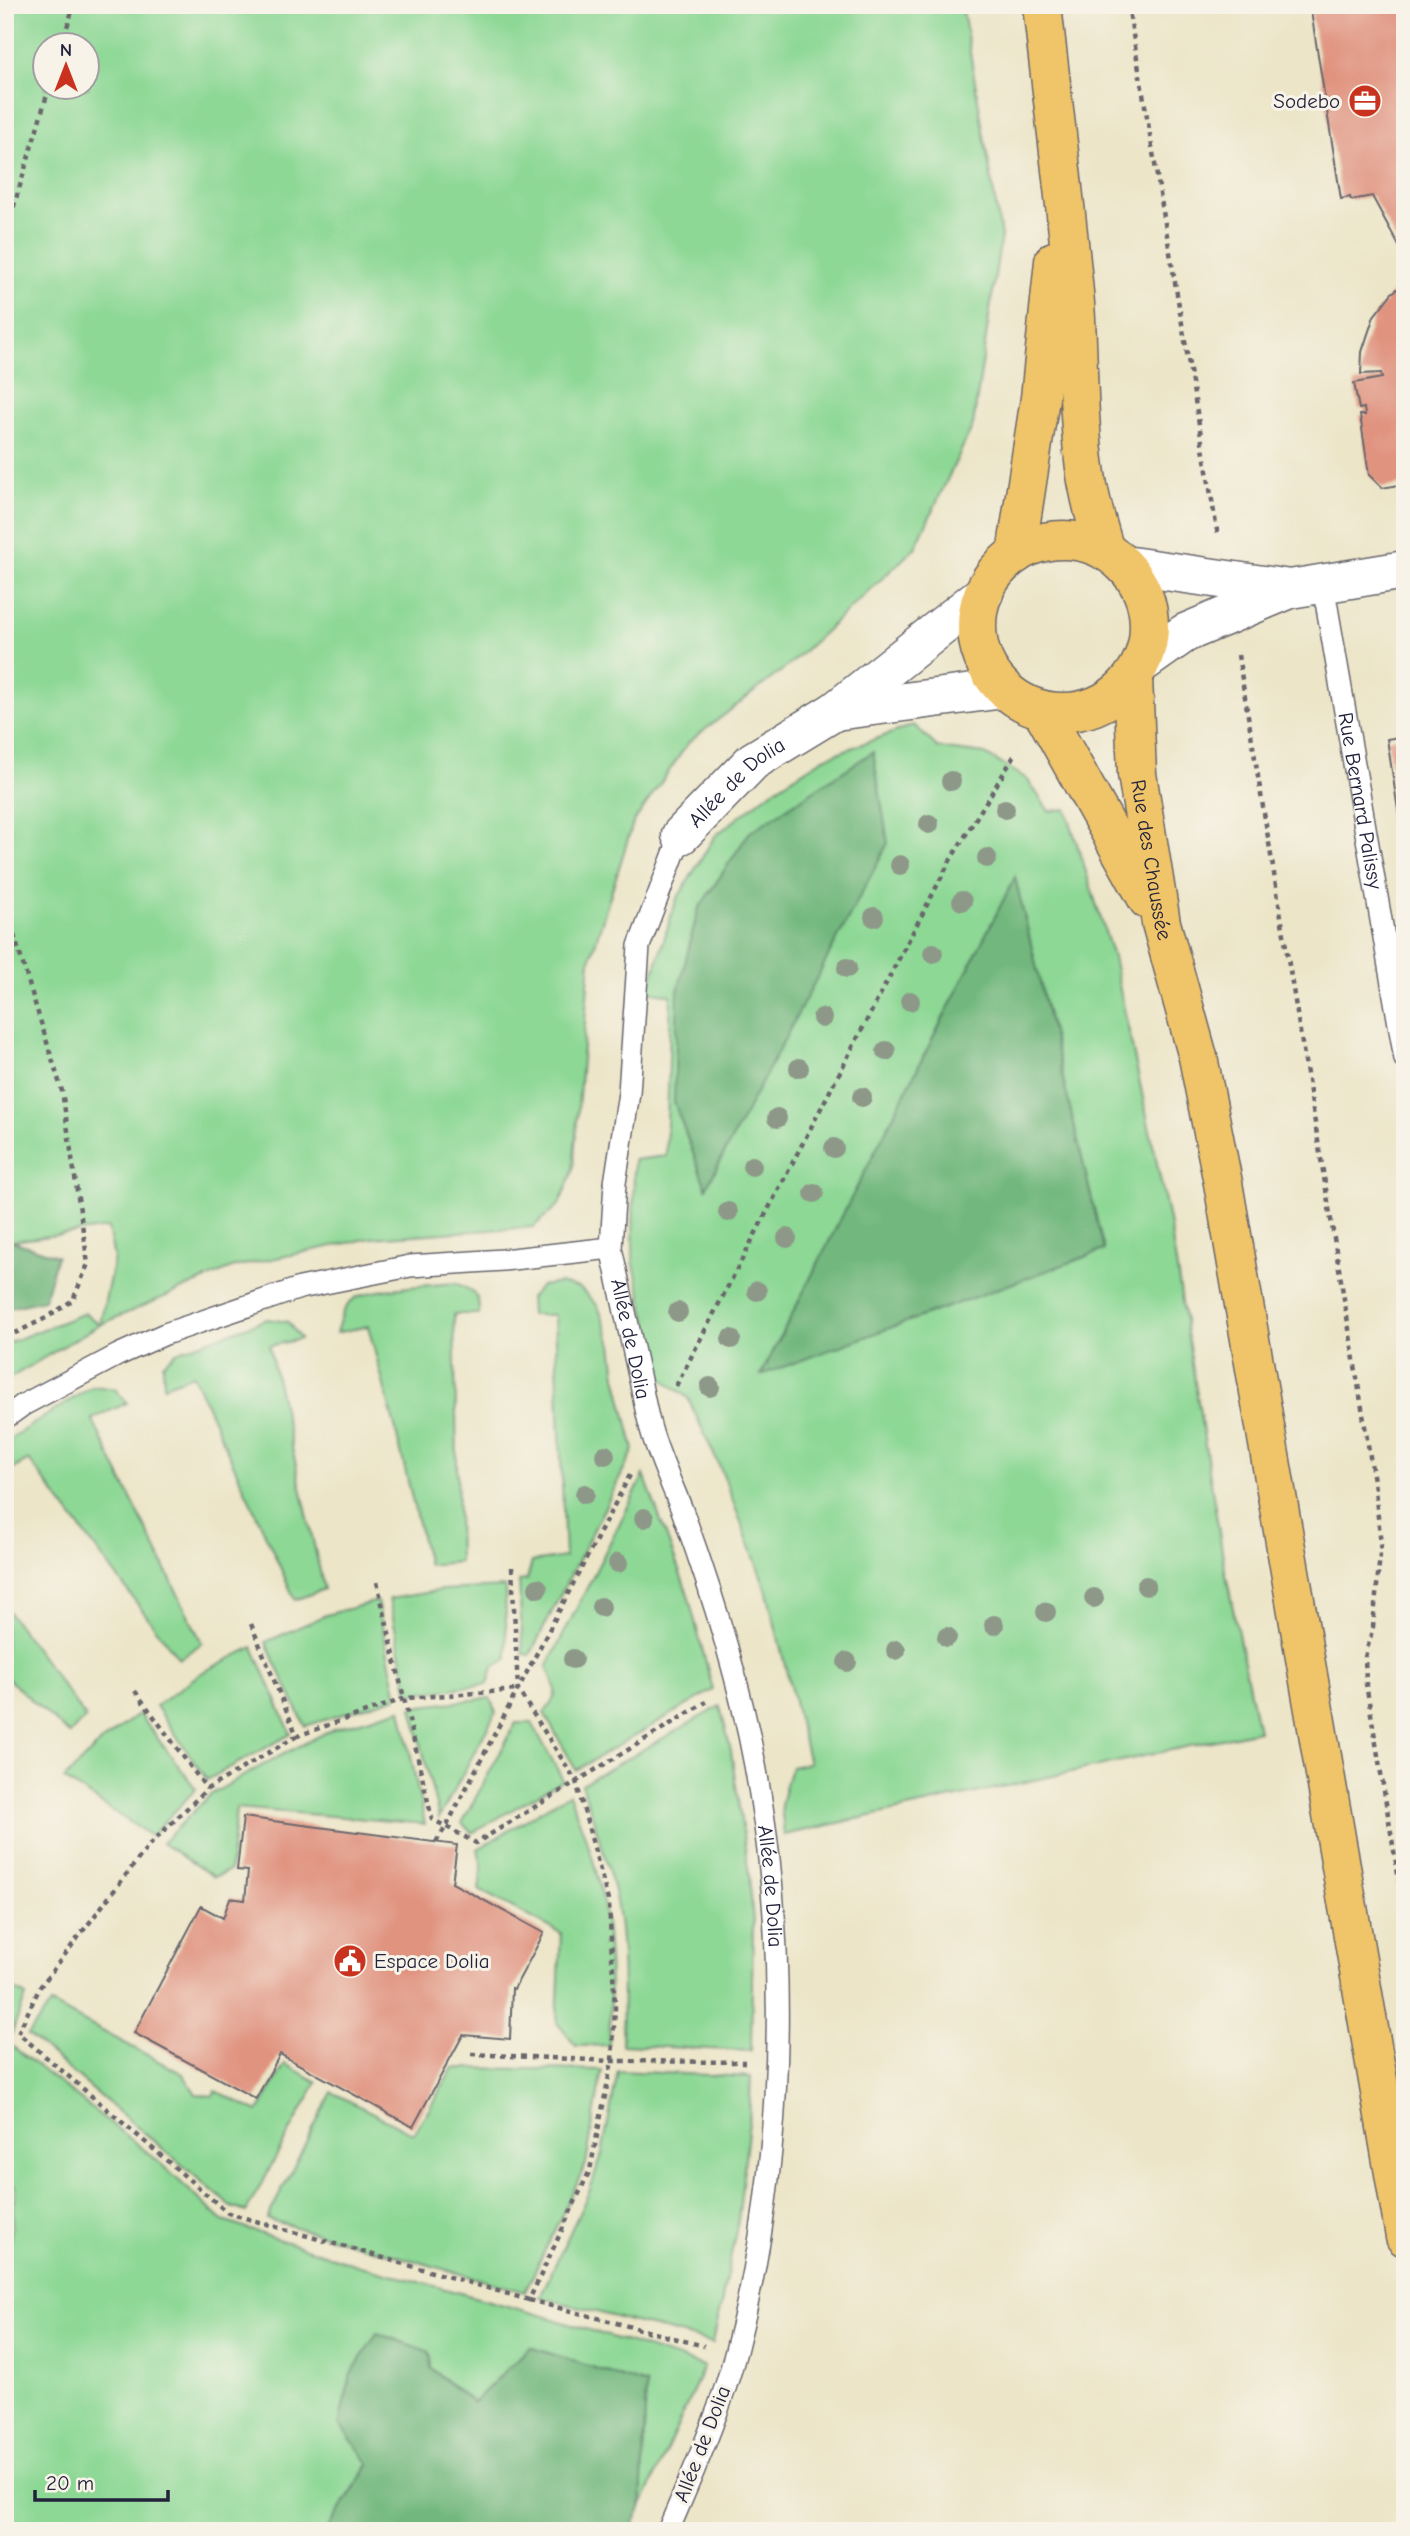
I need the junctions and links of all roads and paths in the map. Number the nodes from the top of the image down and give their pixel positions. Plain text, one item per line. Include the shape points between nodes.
1 (74, 5) edge
2 (1042, 5) edge
3 (1129, 5) edge
4 (65, 32) edge
5 (45, 102) edge
6 (1064, 186) junction
7 (5, 236) edge
8 (1016, 554) junction
9 (1114, 558) junction
10 (1405, 570) edge
11 (1307, 586) junction
12 (984, 593) junction
13 (1228, 598) junction
14 (1137, 670) junction
15 (1004, 689) junction
16 (1042, 710) junction
17 (835, 711) junction
18 (681, 835) joint
19 (5, 906) edge
20 (1161, 923) junction
21 (1405, 1059) edge
22 (611, 1248) junction
23 (5, 1338) edge
24 (5, 1418) edge
25 (652, 1433) junction
26 (512, 1567) dead end
27 (377, 1582) dead end
28 (251, 1624) dead end
29 (735, 1684) junction
30 (518, 1690) junction
31 (135, 1691) dead end
32 (406, 1698) junction
33 (298, 1736) junction
34 (576, 1782) junction
35 (207, 1789) junction
36 (447, 1825) junction
37 (436, 1842) dead end
38 (1405, 1916) edge
39 (471, 2054) dead end
40 (612, 2061) junction
41 (778, 2062) junction
42 (1405, 2237) edge
43 (529, 2300) junction
44 (735, 2354) junction
45 (668, 2531) edge

1 - 4 path
2 - 6 main road
3 - 13 path
5 - 7 path
6 - 8 main road via 1040,398
6 - 9 main road via 1084,466 1091,502
8 - 9 main road via 1060,540 1083,542
8 - 12 main road via 997,571
9 - 13 street
9 - 14 main road via 1140,586 1148,611 1149,638
10 - 11 street
11 - 13 street
11 - 21 lane, Rue Bernard Palissy
12 - 15 main road via 977,618 979,644 988,668
12 - 17 street, Allée de Dolia
13 - 14 street
13 - 38 path via 1374,1480 1381,1544 1373,1627 1365,1657 1366,1684
14 - 16 main road via 1115,695 1093,707 1068,712
14 - 20 main road, Rue des Chaussée via 1137,774
15 - 16 main road
15 - 17 street, Allée de Dolia
16 - 20 main road, Rue des Chaussée
16 - 25 path via 951,859
17 - 18 street, Allée de Dolia via 753,761
18 - 22 lane, Allée de Dolia via 639,946 629,1093 615,1182
19 - 23 path via 62,1091 88,1264 73,1300
20 - 42 main road via 1198,1057 1223,1183
22 - 24 lane via 410,1266 300,1288 165,1334
22 - 25 lane, Allée de Dolia
25 - 29 lane, Allée de Dolia via 687,1524
25 - 30 path
26 - 30 path
27 - 32 path
28 - 33 path
29 - 34 path
29 - 41 lane, Allée de Dolia via 755,1764 773,1883
30 - 32 path
30 - 34 path
30 - 36 path
31 - 35 path
32 - 33 path
32 - 36 path via 432,1819
33 - 35 path
34 - 36 path via 476,1843
34 - 40 path via 609,1904 615,2008
35 - 43 path via 149,1846 107,1900 40,1987 18,2033 228,2213
36 - 37 path
39 - 40 path
40 - 41 path
40 - 43 path via 590,2170
41 - 44 lane, Allée de Dolia via 755,2269
43 - 44 path
44 - 45 lane, Allée de Dolia

